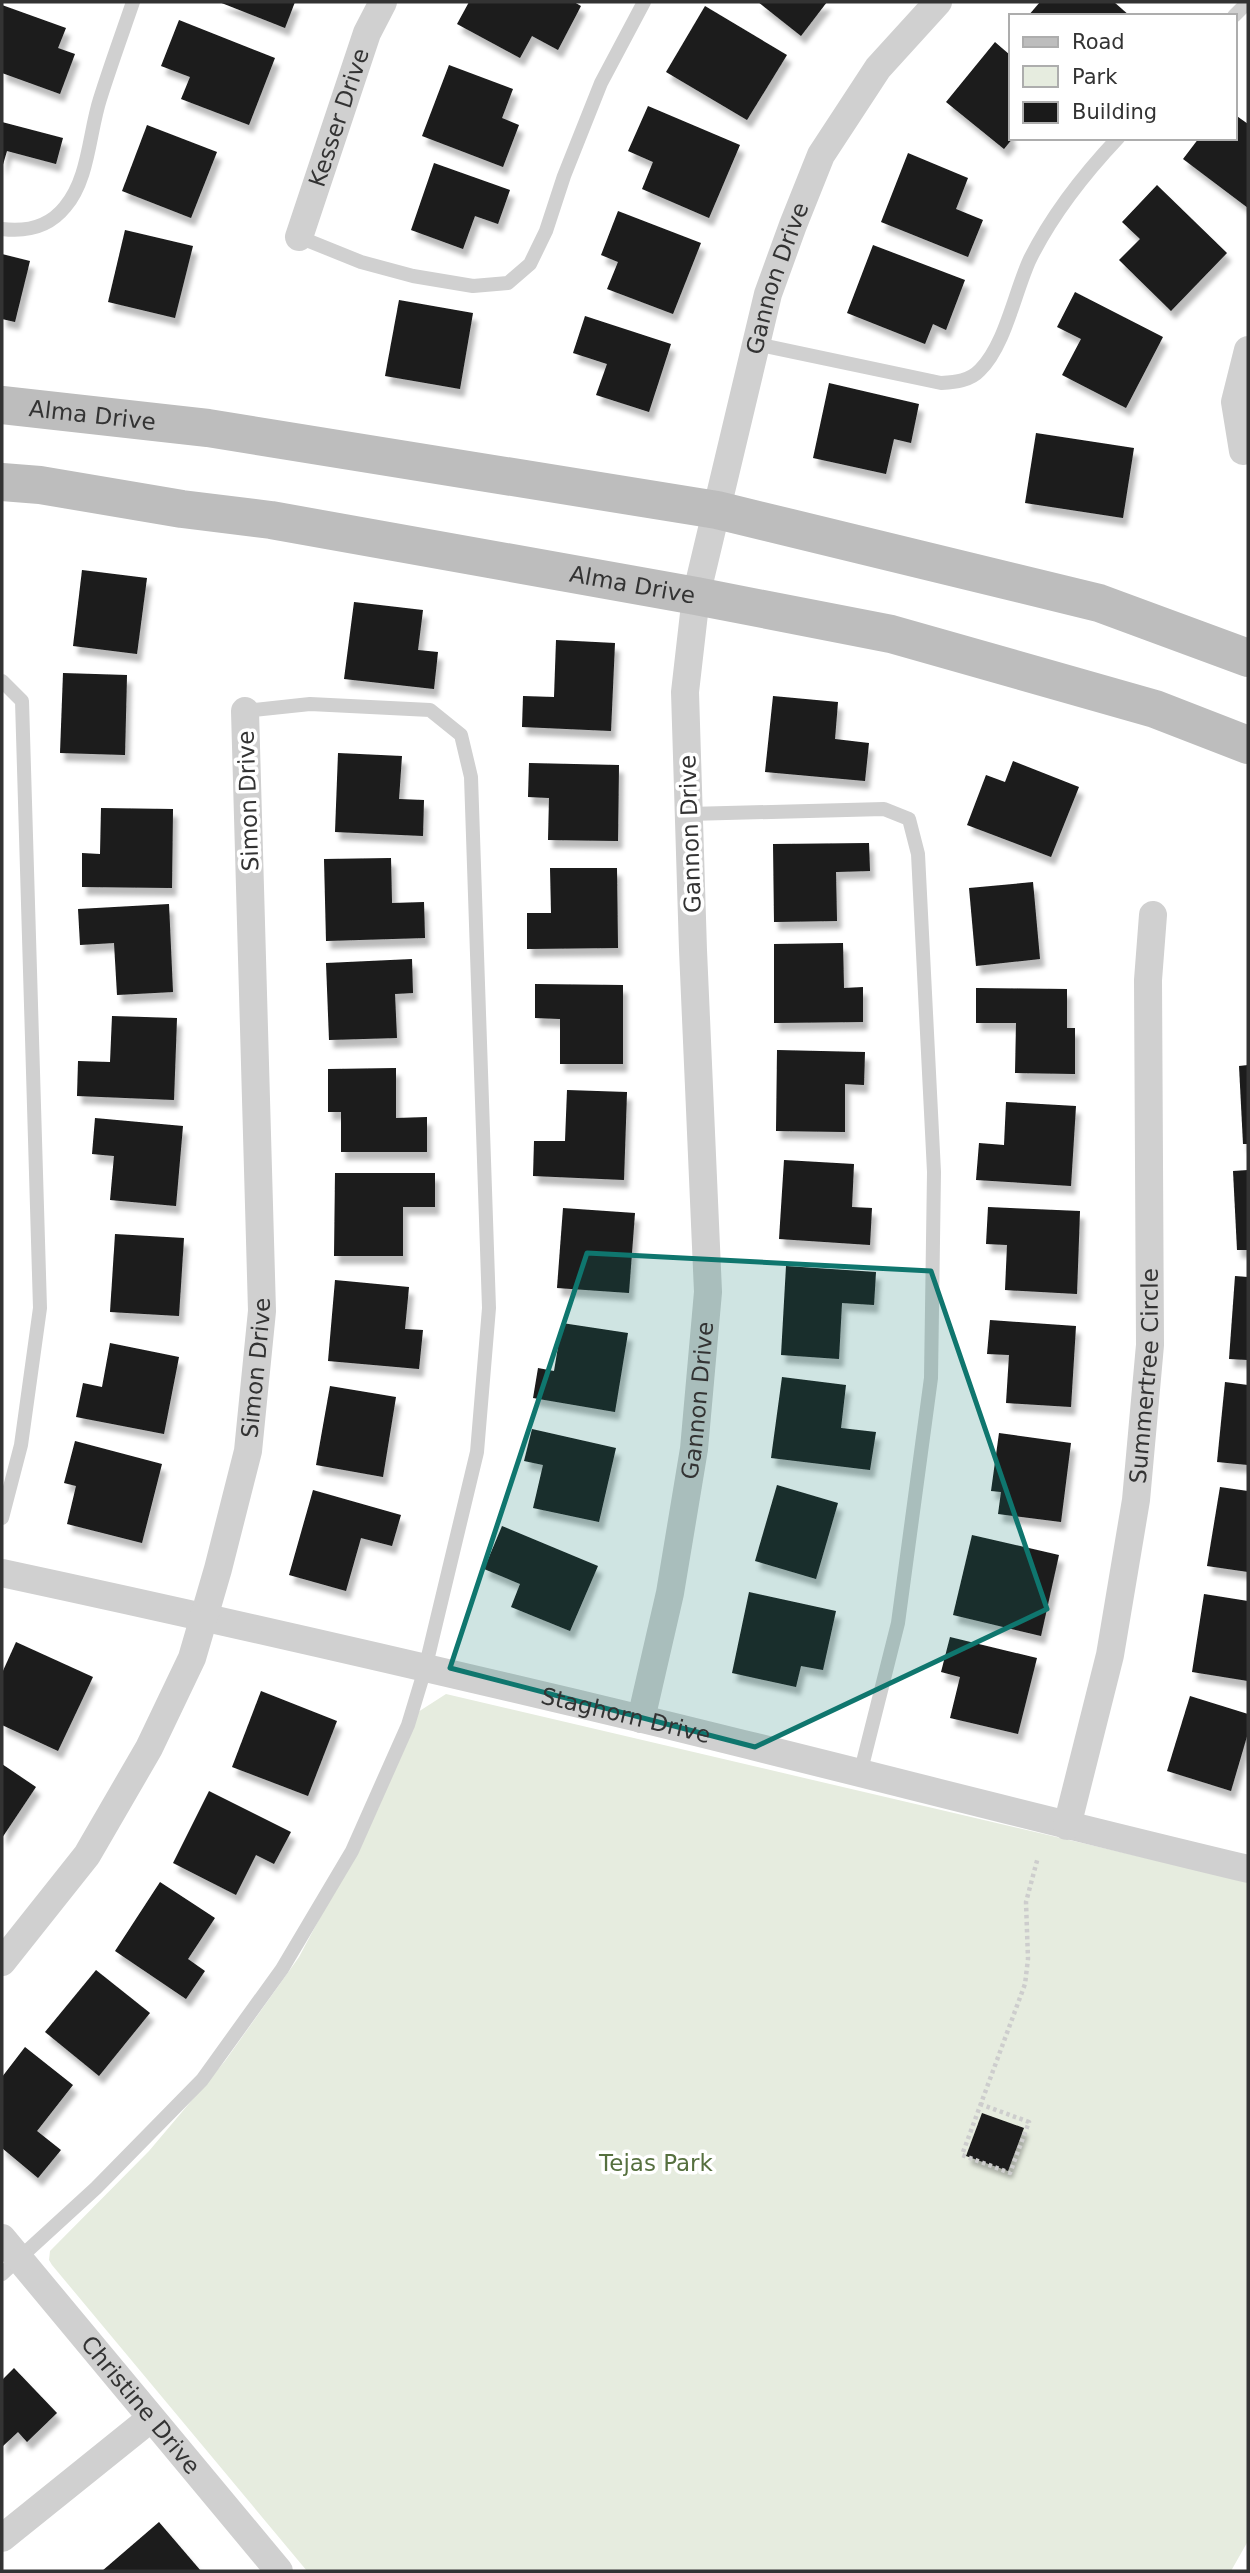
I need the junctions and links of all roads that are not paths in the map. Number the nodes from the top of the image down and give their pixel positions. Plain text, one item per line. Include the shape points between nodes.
1 (133, 2) edge
2 (383, 2) edge
3 (644, 2) edge
4 (938, 2) edge
5 (1116, 140) edge
6 (2, 229) edge
7 (299, 237) joint
8 (756, 344) junction
9 (1248, 349) edge
10 (2, 405) edge
11 (1246, 452) edge
12 (2, 482) edge
13 (717, 510) junction
14 (696, 596) junction
15 (1248, 658) edge
16 (2, 681) edge
17 (245, 711) joint
18 (1248, 745) edge
19 (689, 814) junction
20 (1153, 915) dead end
21 (2, 1518) edge
22 (2, 1573) edge
23 (204, 1617) junction
24 (425, 1668) junction
25 (641, 1719) junction
26 (860, 1774) junction
27 (1067, 1826) junction
28 (1248, 1869) edge
29 (2, 1962) edge
30 (2, 2238) edge
31 (11, 2267) edge
32 (150, 2419) junction
33 (2, 2538) edge
34 (279, 2571) edge

1 - 6 lane via 99,101 81,178 66,207 46,224 20,231
2 - 7 street, Kesser Drive via 367,33
3 - 7 lane via 601,83 546,231 530,264 508,283 473,286 413,276 361,262
4 - 8 street, Gannon Drive via 878,68 821,155 768,294
5 - 8 lane via 1067,199 1031,259 994,352 979,371 962,381 941,383
8 - 13 street, Gannon Drive
9 - 11 street via 1235,402
10 - 13 main road, Alma Drive via 208,428
12 - 14 main road, Alma Drive via 271,520
13 - 14 street, Gannon Drive
13 - 15 main road, Alma Drive via 1099,603
14 - 18 main road, Alma Drive via 891,634 1155,709
14 - 19 street, Gannon Drive via 685,692
16 - 21 lane via 22,701 40,1308 21,1445
17 - 23 street, Simon Drive via 262,1311 248,1451
17 - 24 lane via 310,704 430,710 461,735 471,777 489,1308 477,1452
19 - 25 street, Gannon Drive via 708,1292 694,1449 670,1593
19 - 26 lane via 884,809 909,819 918,854 934,1172 931,1378 898,1623
20 - 27 street, Summertree Circle via 1148,980 1150,1345 1137,1487 1110,1655
22 - 23 street, Staghorn Drive
23 - 24 street, Staghorn Drive
23 - 29 street, Simon Drive via 192,1658 149,1748 87,1855
24 - 25 street, Staghorn Drive
24 - 31 lane via 408,1725 352,1852 282,1969 202,2080
25 - 26 street, Staghorn Drive
26 - 27 street, Staghorn Drive
27 - 28 street, Staghorn Drive
30 - 31 street, Christine Drive
31 - 32 street, Christine Drive
32 - 33 street
32 - 34 street, Christine Drive

